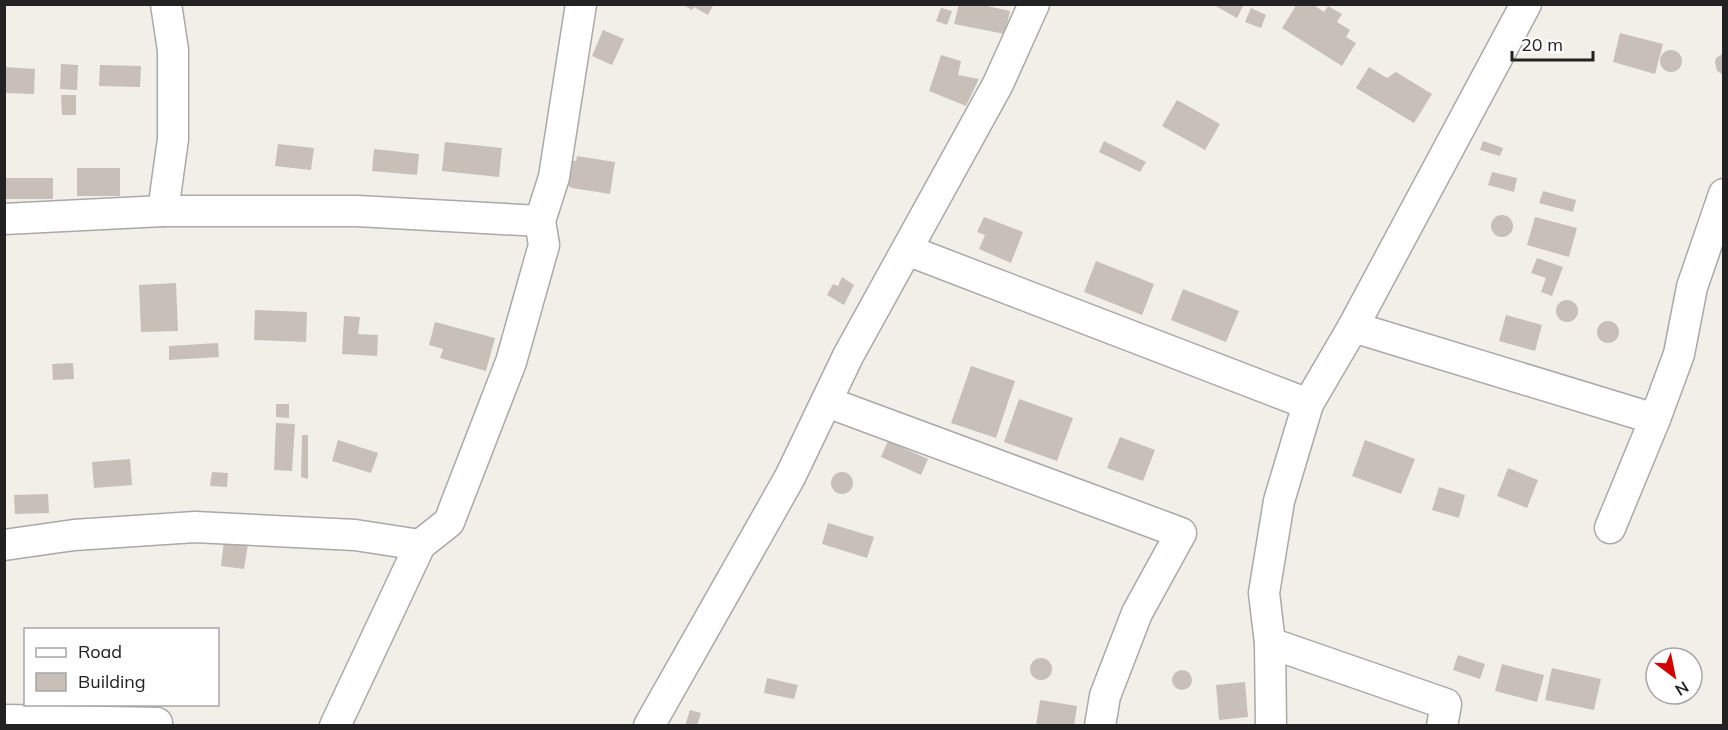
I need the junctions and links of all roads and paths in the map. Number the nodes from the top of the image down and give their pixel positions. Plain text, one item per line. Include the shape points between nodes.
1 (166, 4) edge
2 (581, 4) edge
3 (1034, 4) edge
4 (1526, 4) edge
5 (1724, 194) edge
6 (163, 211) junction
7 (4, 219) edge
8 (540, 221) junction
9 (907, 250) junction
10 (1353, 327) junction
11 (827, 402) junction
12 (1308, 404) junction
13 (1656, 419) junction
14 (1610, 528) dead end
15 (4, 544) edge
16 (420, 545) junction
17 (1270, 643) junction
18 (4, 720) edge
19 (157, 723) dead end
20 (335, 726) edge
21 (649, 726) edge
22 (1100, 726) edge
23 (1271, 726) edge
24 (1442, 726) edge

1 - 6 street via 173,50 173,140
2 - 8 street via 554,177
3 - 9 street via 998,84
4 - 10 street
5 - 13 street via 1692,286 1679,354
6 - 7 street
6 - 8 street via 357,211
8 - 16 street via 544,245 511,362 449,522
9 - 11 street
9 - 12 street
10 - 12 street
10 - 13 street
11 - 21 street via 790,477
11 - 22 street via 1181,533 1137,613 1105,696
12 - 17 street via 1279,501 1264,593
13 - 14 street
15 - 16 street via 195,527 355,535
16 - 20 street
17 - 23 street
17 - 24 street via 1446,704
18 - 19 street

